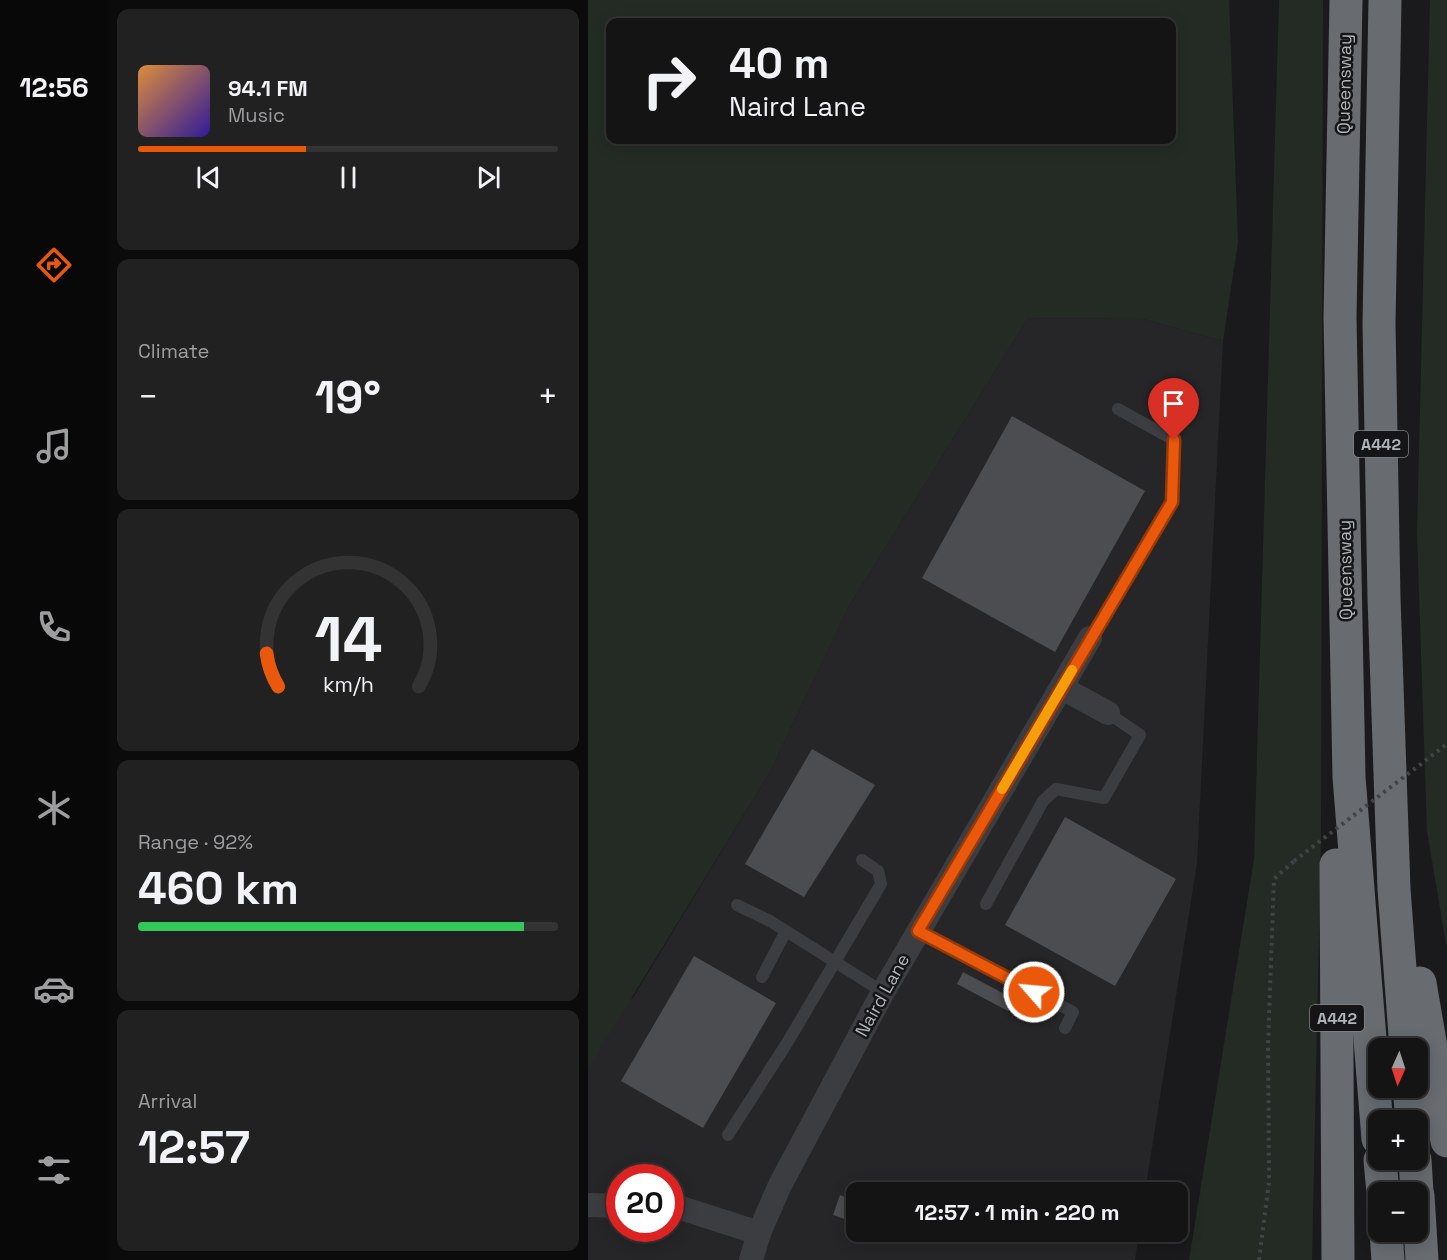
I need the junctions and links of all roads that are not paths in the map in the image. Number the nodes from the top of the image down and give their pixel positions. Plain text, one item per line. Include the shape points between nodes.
1 (1346, 0) edge
2 (1385, 0) edge
3 (1118, 409) dead end
4 (1090, 639) joint
5 (1062, 688) junction
6 (1108, 713) joint
7 (1349, 777) junction
8 (862, 860) dead end
9 (1394, 889) junction
10 (987, 904) dead end
11 (737, 905) dead end
12 (786, 931) junction
13 (918, 931) junction
14 (836, 962) junction
15 (762, 977) dead end
16 (883, 992) junction
17 (1065, 1028) dead end
18 (1405, 1038) edge
19 (1376, 1110) edge
20 (728, 1135) dead end
21 (1447, 1141) edge
22 (588, 1205) edge
23 (606, 1206) edge
24 (684, 1209) edge
25 (759, 1233) junction
26 (1387, 1242) edge
27 (1421, 1242) edge
28 (751, 1260) edge
29 (1338, 1260) edge
30 (1388, 1260) edge
31 (1422, 1260) edge

1 - 7 highway, Queensway / A442 via 1340,318
2 - 9 highway, A442 via 1379,324
3 - 4 lane via 1174,440 1172,502
4 - 5 street, Naird Lane
5 - 6 street
5 - 13 street, Naird Lane
6 - 10 lane via 1140,735 1104,798 1056,789 1043,801
7 - 19 highway, Queensway / A442
7 - 29 highway, A442 via 1336,843
8 - 14 lane via 878,870 881,884
9 - 18 highway, A442
9 - 21 highway, A442 via 1415,951
11 - 12 lane
12 - 14 lane
12 - 15 lane
13 - 16 street, Naird Lane
13 - 17 lane via 1073,1012
14 - 16 lane
14 - 20 lane
16 - 25 street, Naird Lane via 780,1185
22 - 23 street
24 - 25 street
25 - 28 street, Naird Lane
26 - 30 highway
27 - 31 highway

